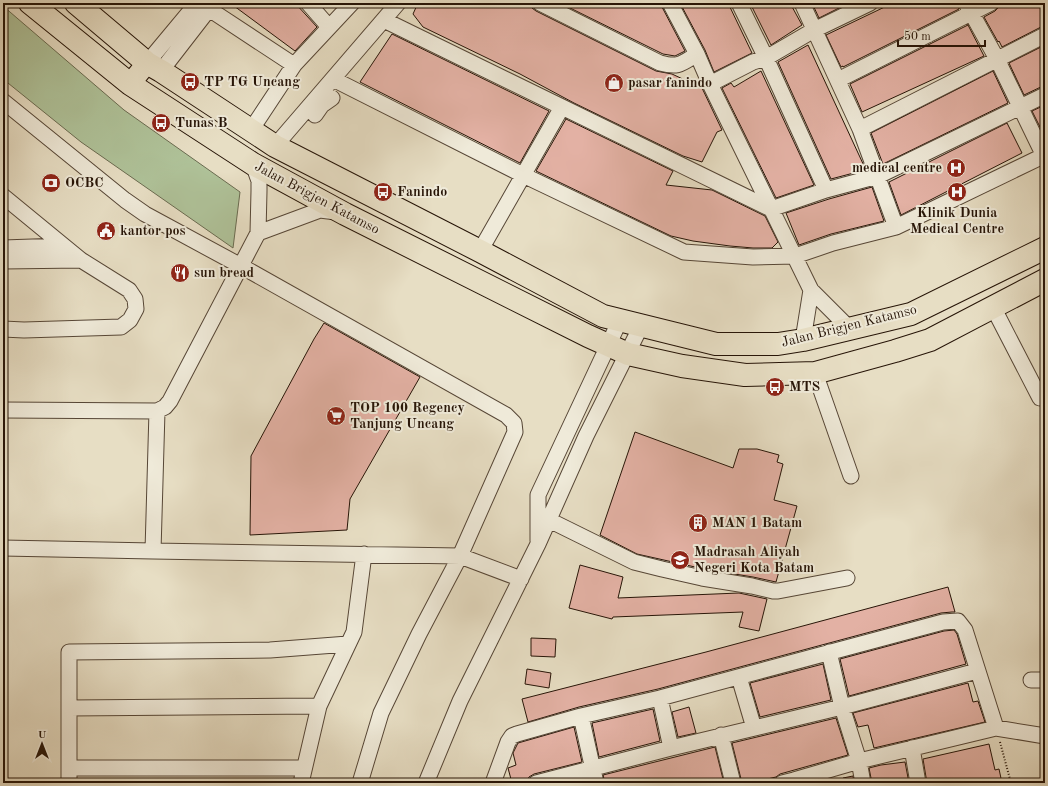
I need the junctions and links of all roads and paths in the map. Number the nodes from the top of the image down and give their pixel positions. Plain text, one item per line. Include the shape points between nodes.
1 (30, 3) edge
2 (76, 3) edge
3 (308, 3) edge
4 (352, 3) edge
5 (398, 3) edge
6 (540, 3) edge
7 (670, 3) edge
8 (739, 3) edge
9 (802, 3) edge
10 (870, 3) edge
11 (992, 3) edge
12 (203, 5) edge
13 (969, 8) edge
14 (384, 20) junction
15 (329, 27) junction
16 (814, 30) junction
17 (1045, 35) edge
18 (697, 54) junction
19 (766, 58) junction
20 (998, 59) junction
21 (160, 62) junction
22 (294, 65) junction
23 (333, 79) junction
24 (838, 80) junction
25 (130, 84) junction
26 (710, 84) junction
27 (1045, 95) edge
28 (332, 98) dead end
29 (3, 101) edge
30 (562, 107) junction
31 (1021, 107) junction
32 (860, 129) junction
33 (251, 130) junction
34 (280, 148) junction
35 (1045, 156) edge
36 (253, 164) junction
37 (523, 175) junction
38 (878, 176) junction
39 (826, 190) junction
40 (3, 196) edge
41 (771, 209) junction
42 (345, 214) junction
43 (896, 228) junction
44 (258, 233) junction
45 (62, 246) junction
46 (3, 248) edge
47 (1045, 248) edge
48 (480, 251) junction
49 (795, 256) junction
50 (80, 260) junction
51 (3, 261) edge
52 (241, 266) junction
53 (1045, 280) edge
54 (811, 290) junction
55 (993, 307) junction
56 (620, 320) junction
57 (641, 326) junction
58 (3, 329) edge
59 (850, 329) junction
60 (803, 340) junction
61 (618, 350) junction
62 (815, 373) junction
63 (1043, 401) edge
64 (3, 410) edge
65 (157, 411) junction
66 (851, 476) dead end
67 (549, 520) junction
68 (538, 544) junction
69 (3, 548) edge
70 (153, 551) junction
71 (364, 554) junction
72 (460, 556) junction
73 (847, 578) dead end
74 (521, 579) junction
75 (348, 644) junction
76 (828, 652) junction
77 (978, 672) junction
78 (740, 677) junction
79 (660, 698) junction
80 (319, 706) junction
81 (842, 707) junction
82 (68, 708) junction
83 (581, 716) junction
84 (754, 728) junction
85 (996, 728) junction
86 (721, 736) junction
87 (1045, 736) edge
88 (671, 748) junction
89 (912, 748) junction
90 (859, 761) junction
91 (304, 768) junction
92 (592, 768) junction
93 (68, 776) edge
94 (790, 782) edge
95 (301, 783) edge
96 (360, 783) edge
97 (426, 783) edge
98 (493, 783) edge
99 (536, 783) edge
100 (596, 783) edge
101 (732, 783) edge
102 (863, 783) edge
103 (918, 783) edge
104 (1011, 783) edge

1 - 25 highway, Jalan Brigjen Katamso
2 - 21 highway, Jalan Brigjen Katamso
3 - 15 street
4 - 15 street
5 - 14 street
6 - 18 street via 669,66 678,66
7 - 18 street
8 - 19 street
9 - 16 street
10 - 16 street
11 - 13 street
12 - 21 street
12 - 21 street
12 - 22 street
13 - 20 street
13 - 24 street
14 - 23 street
14 - 30 street
15 - 22 street
16 - 19 street
16 - 24 street
17 - 20 street
18 - 26 street
19 - 26 street
19 - 39 street
20 - 31 street
20 - 32 street
21 - 25 main road
21 - 33 highway, Jalan Brigjen Katamso
22 - 33 street
23 - 34 street
23 - 37 street
24 - 32 street
25 - 36 highway, Jalan Brigjen Katamso
26 - 41 street
27 - 31 street
28 - 34 street via 322,105 296,137
29 - 52 street via 145,214
30 - 37 street
30 - 41 street
31 - 35 street
31 - 38 street
32 - 38 street
33 - 34 highway, Jalan Brigjen Katamso
34 - 48 highway, Jalan Brigjen Katamso
35 - 43 street
36 - 42 highway, Jalan Brigjen Katamso
36 - 44 street via 259,181
37 - 48 street
37 - 49 street via 684,252 753,257
38 - 39 street
38 - 43 street
39 - 41 street
40 - 45 street
41 - 49 street
42 - 44 street via 320,210
42 - 61 highway, Jalan Brigjen Katamso
43 - 49 street via 833,243
44 - 52 street
45 - 46 street
45 - 50 street
47 - 59 highway, Jalan Brigjen Katamso via 911,314
48 - 56 highway, Jalan Brigjen Katamso via 603,316
49 - 54 street
50 - 51 street
50 - 58 street via 129,290 135,299 136,309 130,320 121,327
52 - 65 street via 170,401
52 - 72 street via 506,415 514,423 515,432
53 - 55 highway, Jalan Brigjen Katamso
54 - 59 street
54 - 60 street
55 - 62 highway, Jalan Brigjen Katamso via 930,340
55 - 63 street
56 - 57 highway, Jalan Brigjen Katamso
56 - 61 street
57 - 60 highway, Jalan Brigjen Katamso via 716,344 778,344
57 - 61 street
59 - 60 highway, Jalan Brigjen Katamso
61 - 62 highway, Jalan Brigjen Katamso via 682,366 745,375
61 - 67 street via 586,436
61 - 68 street via 538,495
62 - 66 street
64 - 65 street
65 - 70 street
67 - 68 street
67 - 73 street via 634,562 702,578 773,591
68 - 74 street
69 - 70 street
70 - 71 street
71 - 72 street
71 - 75 street via 354,632
72 - 74 street
72 - 96 street via 381,713
74 - 97 street via 460,701
75 - 80 street
75 - 82 street via 270,650 68,652
76 - 77 street via 943,622 958,621 965,630
76 - 78 street
76 - 81 street
77 - 81 street
77 - 85 street
78 - 79 street
78 - 84 street
79 - 83 street
79 - 88 street
80 - 82 street
80 - 91 street
81 - 84 street
81 - 90 street
82 - 93 street
83 - 92 street
83 - 98 street via 512,736
84 - 86 street
85 - 87 street
85 - 89 street
85 - 104 path
86 - 88 street
86 - 101 street
88 - 92 street
89 - 90 street
89 - 103 street
90 - 94 street
90 - 102 street
91 - 93 street
91 - 95 street
92 - 99 street
92 - 100 street

